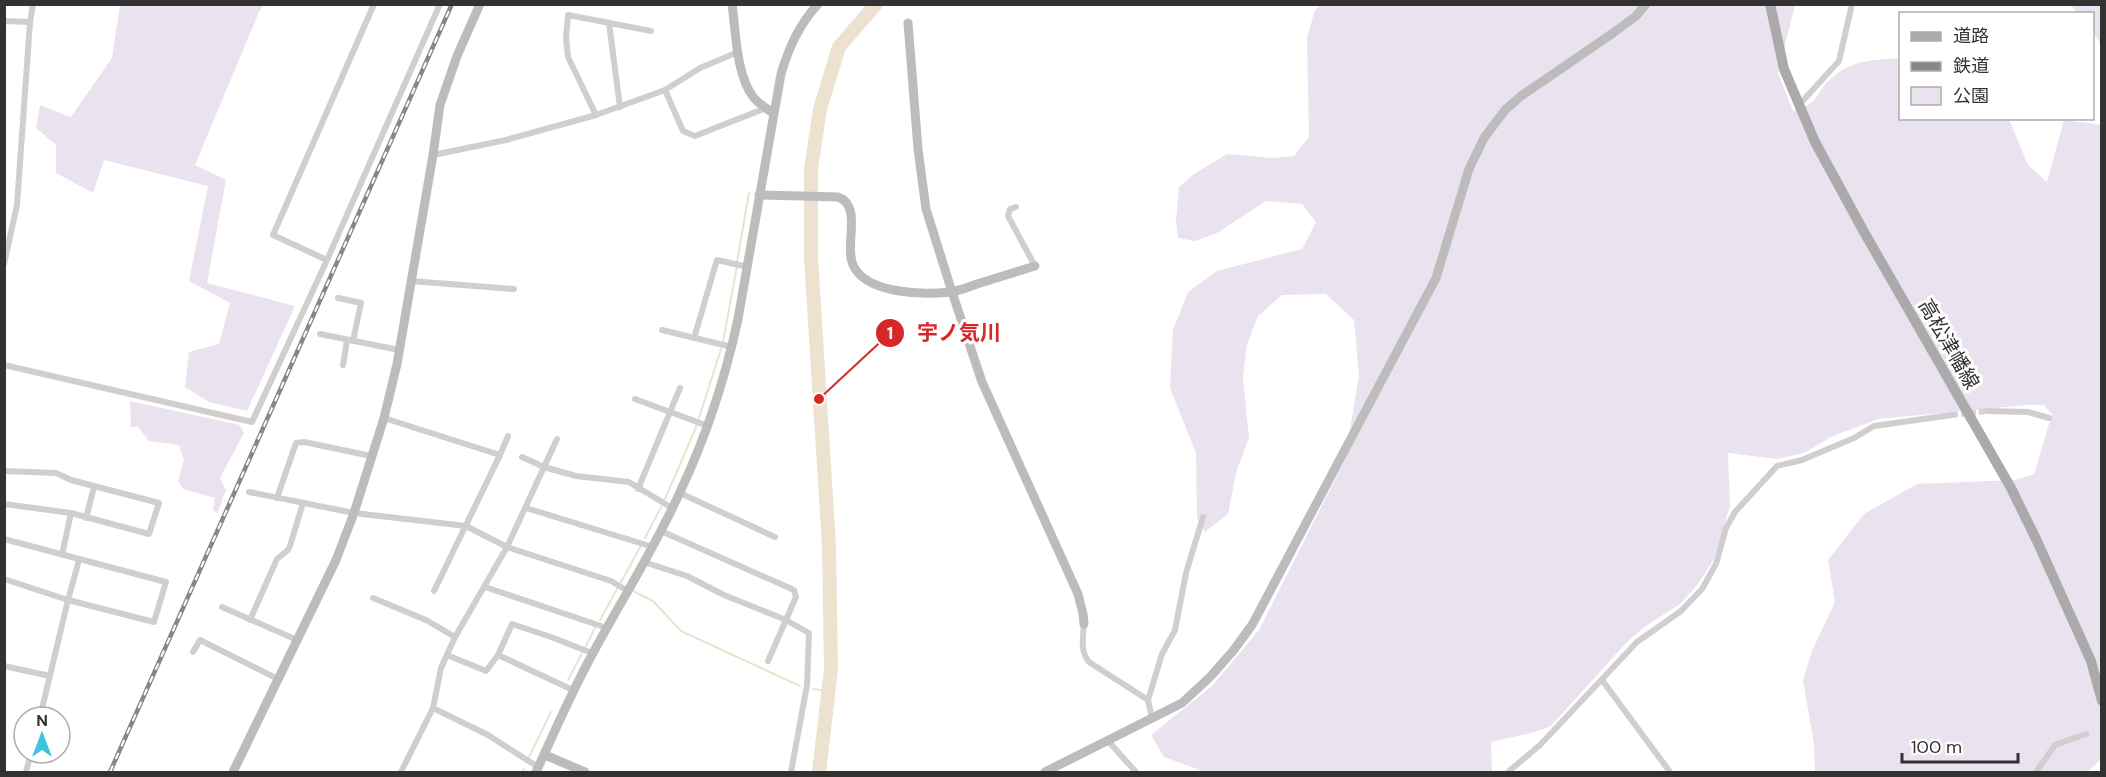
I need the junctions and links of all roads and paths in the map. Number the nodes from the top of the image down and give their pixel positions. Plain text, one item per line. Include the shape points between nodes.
1 (33, 4) edge
2 (374, 4) edge
3 (440, 4) edge
4 (480, 4) edge
5 (732, 4) edge
6 (818, 4) edge
7 (1646, 4) edge
8 (1770, 4) edge
9 (1852, 4) edge
10 (4, 21) edge
11 (30, 22) junction
12 (609, 23) junction
13 (908, 23) dead end
14 (651, 31) dead end
15 (738, 52) junction
16 (665, 90) junction
17 (1799, 106) junction
18 (620, 107) junction
19 (770, 110) junction
20 (596, 115) junction
21 (433, 154) junction
22 (759, 195) junction
23 (1016, 207) dead end
24 (327, 260) junction
25 (4, 264) edge
26 (1035, 266) joint
27 (747, 267) junction
28 (411, 280) junction
29 (514, 289) dead end
30 (951, 292) junction
31 (338, 298) dead end
32 (662, 330) dead end
33 (320, 334) dead end
34 (694, 338) junction
35 (350, 340) junction
36 (732, 347) junction
37 (399, 350) junction
38 (4, 365) edge
39 (343, 365) dead end
40 (680, 388) dead end
41 (635, 399) dead end
42 (1987, 411) tunnel mouth
43 (671, 412) junction
44 (1952, 415) tunnel mouth
45 (384, 418) junction
46 (2049, 418) dead end
47 (708, 426) junction
48 (508, 436) dead end
49 (557, 439) dead end
50 (500, 454) junction
51 (371, 456) junction
52 (522, 457) dead end
53 (544, 467) junction
54 (4, 471) edge
55 (94, 487) junction
56 (638, 489) junction
57 (249, 492) dead end
58 (680, 493) junction
59 (277, 498) junction
60 (303, 503) junction
61 (4, 504) edge
62 (526, 508) junction
63 (672, 508) junction
64 (71, 513) junction
65 (354, 513) junction
66 (1203, 517) dead end
67 (86, 518) junction
68 (466, 526) junction
69 (661, 531) junction
70 (775, 537) dead end
71 (4, 539) edge
72 (653, 546) junction
73 (507, 547) junction
74 (62, 555) junction
75 (79, 560) junction
76 (644, 562) junction
77 (4, 579) edge
78 (485, 587) junction
79 (434, 591) dead end
80 (628, 591) junction
81 (373, 598) dead end
82 (68, 600) junction
83 (222, 607) dead end
84 (250, 620) junction
85 (786, 620) junction
86 (1084, 624) joint
87 (607, 628) junction
88 (455, 637) junction
89 (297, 640) junction
90 (193, 652) dead end
91 (592, 653) junction
92 (447, 655) junction
93 (498, 655) junction
94 (768, 661) dead end
95 (4, 666) edge
96 (50, 676) junction
97 (278, 679) junction
98 (1602, 680) junction
99 (574, 691) junction
100 (1148, 700) junction
101 (2102, 701) edge
102 (43, 705) edge
103 (433, 708) junction
104 (1152, 719) junction
105 (2086, 734) dead end
106 (1108, 741) junction
107 (545, 755) junction
108 (537, 770) edge
109 (233, 772) edge
110 (401, 772) edge
111 (585, 772) edge
112 (791, 772) edge
113 (1045, 772) edge
114 (1136, 772) edge
115 (1508, 772) edge
116 (1670, 772) edge
117 (2036, 772) edge

1 - 11 street
2 - 24 street via 273,235
3 - 24 street
4 - 21 street via 440,105
5 - 15 street
6 - 19 street via 798,29 788,51
7 - 104 street via 1613,33 1521,96 1484,138 1469,169 1436,278 1252,625 1210,677 1182,703
8 - 17 main road, 高松津幡線 via 1784,69
9 - 17 street via 1839,60
10 - 11 street
11 - 25 street via 17,205
12 - 14 street
12 - 18 street
12 - 20 street via 568,15 568,57
13 - 30 street via 926,209
15 - 16 street via 700,68
15 - 19 street via 750,92
16 - 18 street
16 - 19 street via 682,131 695,136
17 - 101 main road, 高松津幡線 via 1858,222 2011,488 2091,661
18 - 20 street
19 - 22 street
20 - 21 street via 506,140
21 - 28 street
22 - 27 street
22 - 30 street via 844,199 850,207 851,258 858,273 890,290
23 - 26 street via 1010,209 1008,216
24 - 38 street via 252,422
26 - 30 street
27 - 34 street via 717,260
27 - 36 street
28 - 29 street
28 - 37 street
30 - 86 street via 982,382 1078,594
31 - 35 street via 361,303
32 - 34 street
33 - 35 street
34 - 36 street
35 - 37 street
35 - 39 street
36 - 47 street
37 - 45 street
40 - 43 street
41 - 43 street
42 - 46 street via 2028,412
43 - 47 street
43 - 56 street
44 - 98 street via 1874,426 1802,460 1777,466 1735,512 1716,564 1702,589 1681,611 1637,642
45 - 50 street
45 - 51 street
47 - 58 street
48 - 50 street
49 - 53 street
50 - 68 street
51 - 59 street via 304,442 296,444
51 - 65 street
52 - 53 street
53 - 56 street via 585,478 628,482
53 - 62 street
54 - 55 street via 56,473
55 - 67 street
55 - 67 street via 159,503 149,534
56 - 63 street
57 - 59 street
58 - 63 street
58 - 70 street
59 - 60 street
60 - 65 street
60 - 84 street via 289,549 277,559
61 - 64 street
62 - 72 street
62 - 73 street
63 - 69 street
64 - 67 street
64 - 74 street
65 - 68 street
65 - 89 street
66 - 100 street via 1186,573 1175,630 1162,654
68 - 73 street
68 - 79 street
69 - 72 street
69 - 85 street via 794,590 796,597
71 - 74 street
72 - 76 street
73 - 78 street
73 - 80 street via 611,581
74 - 75 street
75 - 82 street
75 - 82 street via 166,582 154,622
76 - 80 street
76 - 85 street via 687,576
77 - 82 street
78 - 87 street
78 - 88 street
80 - 87 street
81 - 88 street
82 - 96 street
83 - 84 street
84 - 89 street
85 - 94 street
85 - 112 street via 809,633 807,685
86 - 100 street via 1082,649 1089,662
87 - 91 street
88 - 92 street
89 - 97 street
90 - 97 street via 200,640
91 - 93 street via 512,624
91 - 99 street
92 - 93 street via 486,671
92 - 103 street
93 - 99 street
95 - 96 street
96 - 102 street
97 - 109 street
98 - 115 street via 1540,745
98 - 116 street
99 - 107 street
100 - 104 street
103 - 108 street via 488,735
103 - 110 street
104 - 106 street
105 - 117 street via 2055,745
106 - 113 street
106 - 114 street
107 - 108 street
107 - 111 street

